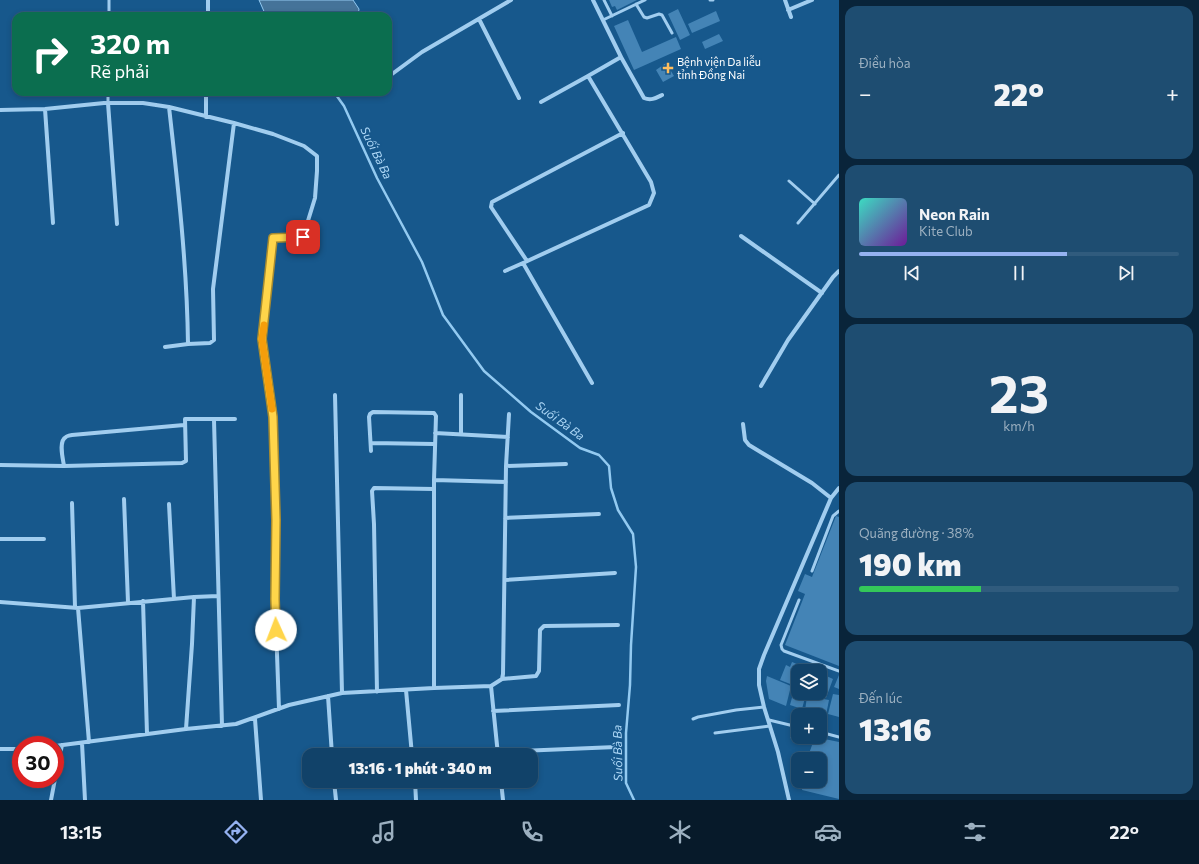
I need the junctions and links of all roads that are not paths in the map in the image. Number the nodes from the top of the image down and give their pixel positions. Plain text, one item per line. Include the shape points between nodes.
1 (109, 0) edge
2 (208, 0) edge
3 (500, 0) edge
4 (511, 0) edge
5 (593, 0) edge
6 (604, 0) edge
7 (645, 0) edge
8 (710, 0) edge
9 (713, 0) edge
10 (785, 0) edge
11 (812, 0) edge
12 (636, 4) junction
13 (503, 5) junction
14 (788, 10) junction
15 (109, 12) edge
16 (208, 12) edge
17 (612, 16) junction
18 (791, 17) dead end
19 (479, 19) junction
20 (603, 20) junction
21 (672, 33) dead end
22 (621, 56) junction
23 (392, 74) edge
24 (588, 76) junction
25 (662, 95) dead end
26 (108, 96) edge
27 (206, 96) edge
28 (519, 98) dead end
29 (541, 102) dead end
30 (108, 103) junction
31 (169, 107) junction
32 (45, 109) junction
33 (0, 110) edge
34 (206, 117) junction
35 (234, 123) junction
36 (623, 133) junction
37 (839, 175) edge
38 (789, 181) dead end
39 (835, 181) junction
40 (839, 184) edge
41 (815, 204) junction
42 (53, 223) dead end
43 (798, 223) dead end
44 (117, 224) dead end
45 (741, 236) dead end
46 (527, 261) junction
47 (523, 263) junction
48 (505, 271) dead end
49 (839, 271) edge
50 (822, 293) junction
51 (188, 344) junction
52 (165, 347) dead end
53 (592, 383) dead end
54 (762, 386) dead end
55 (335, 395) dead end
56 (460, 395) dead end
57 (509, 414) dead end
58 (235, 419) dead end
59 (214, 420) junction
60 (743, 424) dead end
61 (184, 426) junction
62 (435, 434) junction
63 (460, 434) junction
64 (508, 436) junction
65 (371, 443) junction
66 (434, 444) junction
67 (371, 451) dead end
68 (566, 464) dead end
69 (0, 465) edge
70 (64, 466) junction
71 (506, 466) junction
72 (434, 480) junction
73 (506, 482) junction
74 (839, 488) edge
75 (434, 489) junction
76 (831, 498) junction
77 (124, 499) dead end
78 (72, 503) dead end
79 (169, 504) dead end
80 (839, 511) edge
81 (599, 514) dead end
82 (505, 518) junction
83 (0, 539) edge
84 (44, 539) dead end
85 (812, 571) dead end
86 (615, 573) dead end
87 (505, 580) junction
88 (218, 596) junction
89 (194, 597) junction
90 (174, 599) junction
91 (799, 600) dead end
92 (143, 601) junction
93 (0, 602) edge
94 (128, 602) junction
95 (77, 607) junction
96 (618, 625) dead end
97 (839, 671) edge
98 (502, 678) junction
99 (491, 686) junction
100 (434, 688) junction
101 (406, 690) junction
102 (378, 692) junction
103 (342, 693) junction
104 (328, 696) junction
105 (619, 706) dead end
106 (764, 707) junction
107 (279, 709) junction
108 (493, 711) junction
109 (255, 718) junction
110 (693, 719) dead end
111 (769, 720) junction
112 (791, 725) edge
113 (222, 726) junction
114 (770, 726) junction
115 (186, 729) junction
116 (715, 733) dead end
117 (147, 734) junction
118 (827, 734) edge
119 (839, 737) edge
120 (89, 742) junction
121 (82, 743) junction
122 (64, 746) edge
123 (616, 747) dead end
124 (332, 748) edge
125 (411, 748) edge
126 (497, 748) edge
127 (0, 749) edge
128 (12, 749) edge
129 (538, 752) edge
130 (53, 788) edge
131 (335, 788) edge
132 (415, 788) edge
133 (502, 788) edge
134 (51, 800) edge
135 (86, 800) edge
136 (261, 800) edge
137 (336, 800) edge
138 (416, 800) edge
139 (504, 800) edge
140 (788, 800) edge

1 - 15 lane
2 - 16 street
3 - 13 street
4 - 13 street
5 - 20 street
6 - 17 lane
7 - 12 lane
8 - 9 lane
10 - 14 street
11 - 14 street
12 - 17 lane
12 - 21 lane via 644,17 662,15
13 - 19 street
14 - 18 street
17 - 20 lane
19 - 23 street via 422,52
19 - 28 street
20 - 22 street
22 - 24 street
22 - 25 street via 644,98 647,100
24 - 29 street
24 - 36 street
26 - 30 lane
27 - 34 street
30 - 31 street via 143,103
30 - 32 street
30 - 44 street
31 - 34 street
31 - 51 street via 179,196
32 - 33 street
32 - 42 street
34 - 35 street
35 - 51 street via 213,289 214,340 210,343
35 - 107 street via 304,146 317,156 315,198 303,237 273,238 262,339 273,417
36 - 46 street via 651,182 654,193 649,205
36 - 46 street via 492,202 491,207
37 - 39 lane
38 - 41 lane
39 - 40 lane
39 - 41 lane
41 - 43 lane
45 - 50 street
46 - 47 street
47 - 48 street
47 - 53 street
49 - 50 street
50 - 54 street via 788,340
51 - 52 street
55 - 103 street
56 - 63 street
57 - 64 street
58 - 59 street
59 - 61 street via 185,419
59 - 88 street
60 - 76 street via 745,440 749,445 812,483
61 - 70 street via 66,436 62,440
61 - 70 street via 185,462
62 - 63 street
62 - 65 street via 434,413 374,412 369,417
62 - 66 street
63 - 64 street
64 - 71 street
65 - 66 street
65 - 67 street
66 - 72 street
68 - 71 street
69 - 70 street
71 - 73 street
72 - 73 street
72 - 75 street
73 - 82 street
74 - 76 street
75 - 100 street
75 - 102 street via 374,488 372,491
76 - 106 street via 764,655 759,685
77 - 94 street
78 - 95 street
79 - 90 street
80 - 85 lane via 833,516
81 - 82 street
82 - 87 street
83 - 84 street
86 - 87 street
87 - 98 street
88 - 89 street
88 - 113 street
89 - 90 street
89 - 115 street
90 - 92 street
91 - 97 lane via 781,645 782,649
92 - 94 street
92 - 117 street
93 - 95 street
94 - 95 street
95 - 120 street
96 - 98 street via 544,626 540,630 538,675
98 - 99 street
99 - 100 street
99 - 108 street
100 - 101 street
101 - 102 street
101 - 125 street
102 - 103 street
103 - 104 street
104 - 107 street
104 - 124 street
105 - 108 street
106 - 110 lane
106 - 111 street
107 - 109 street
108 - 126 street
109 - 113 street
109 - 136 street
111 - 112 lane
111 - 114 street
113 - 115 street
114 - 116 lane
114 - 140 street
115 - 117 street
117 - 120 street
118 - 119 lane
120 - 121 street
121 - 122 street
121 - 135 street
123 - 129 street
127 - 128 street
130 - 134 street
131 - 137 street
132 - 138 street
133 - 139 street

